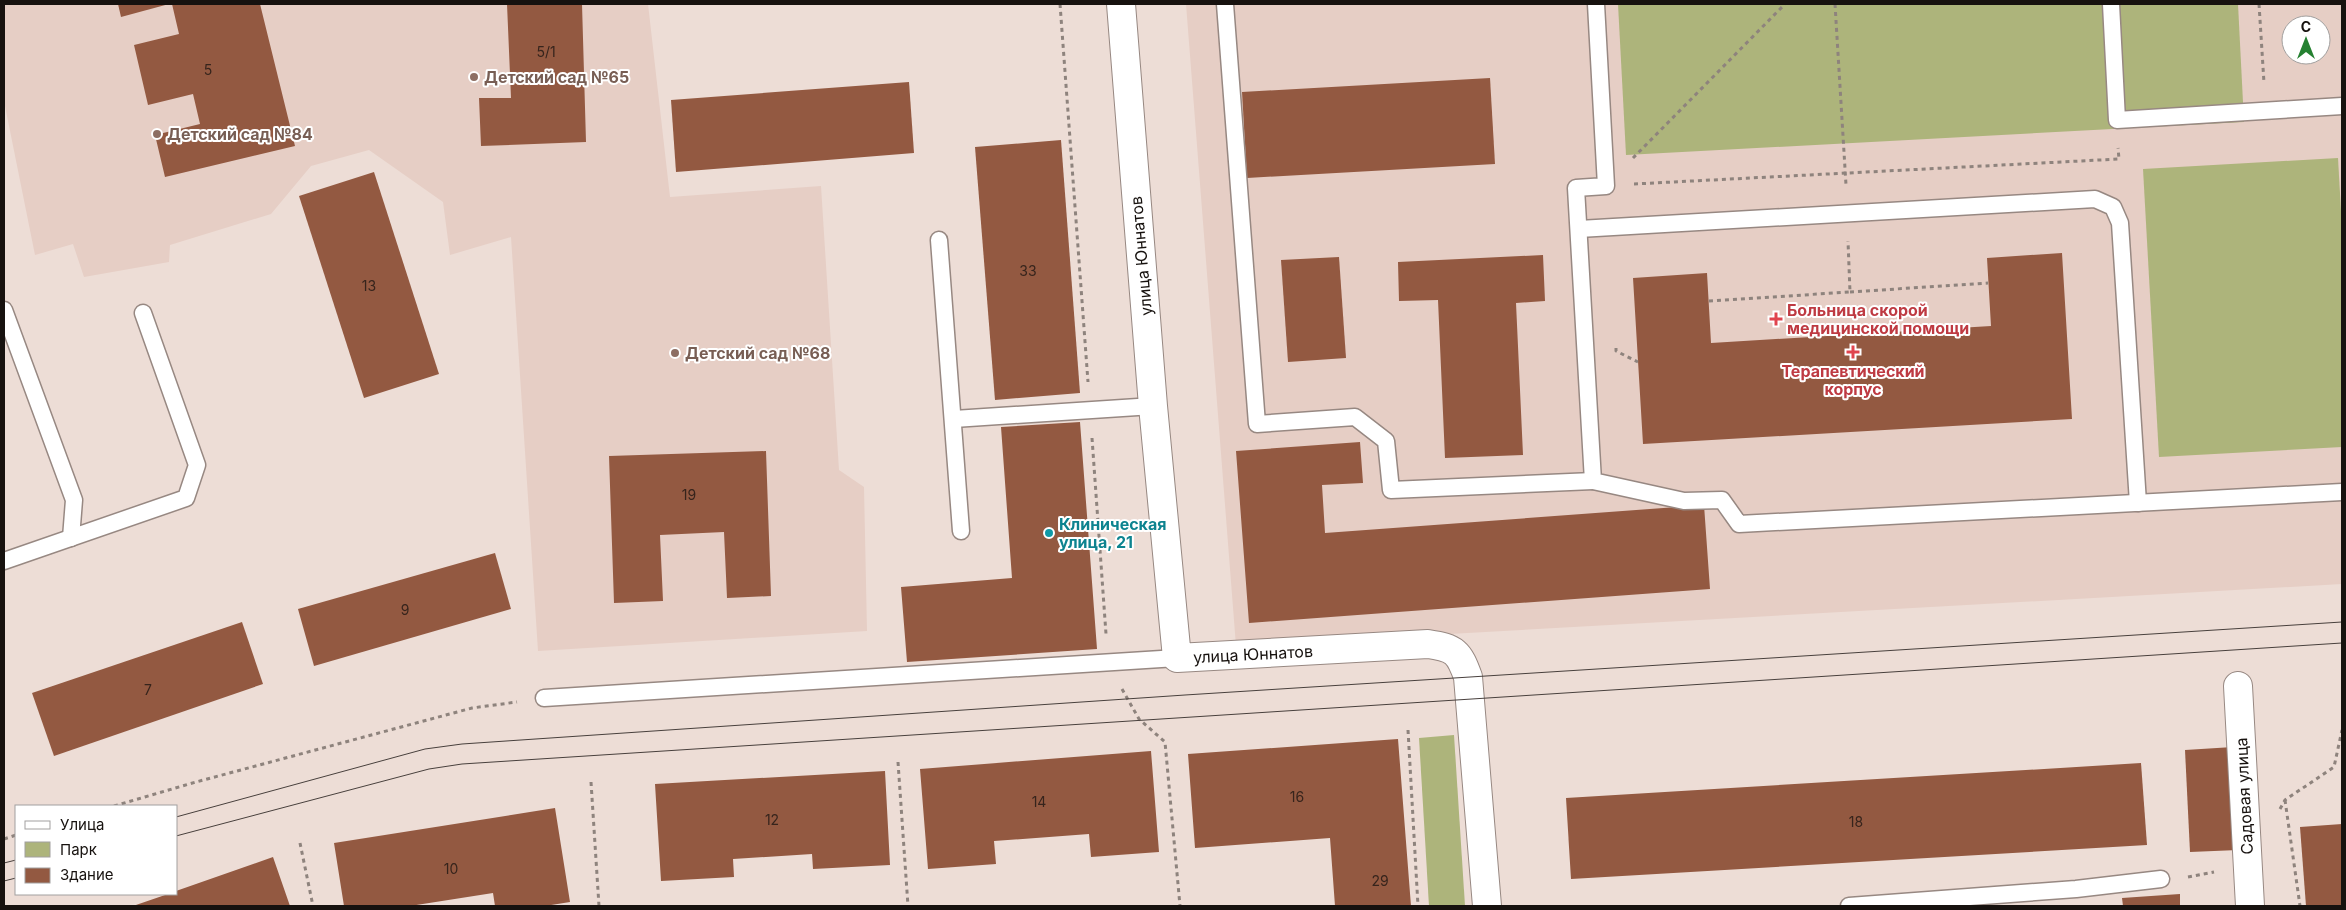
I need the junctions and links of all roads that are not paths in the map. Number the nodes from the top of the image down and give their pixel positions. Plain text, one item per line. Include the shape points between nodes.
1 (1120, 4) edge
2 (1225, 4) edge
3 (1596, 4) edge
4 (2111, 4) edge
5 (2342, 106) edge
6 (1578, 229) junction
7 (939, 240) dead end
8 (4, 310) edge
9 (143, 313) dead end
10 (1153, 406) junction
11 (954, 419) junction
12 (1593, 481) junction
13 (2342, 492) edge
14 (2138, 503) junction
15 (961, 531) dead end
16 (71, 538) junction
17 (4, 561) edge
18 (1177, 658) junction
19 (2238, 686) dead end
20 (544, 698) road end
21 (2161, 879) dead end
22 (1487, 906) edge
23 (1849, 906) edge
24 (2250, 906) edge

1 - 10 street, улица Юннатов
2 - 12 lane via 1257,424 1355,417 1386,441 1391,490
3 - 6 lane via 1606,186 1576,188
4 - 5 lane via 2117,120
6 - 12 lane
6 - 14 lane via 2095,199 2114,207 2120,224
7 - 11 lane
8 - 16 lane via 74,500
9 - 16 lane via 197,465 186,498
10 - 11 lane
10 - 18 street, улица Юннатов
11 - 15 lane
12 - 14 lane via 1684,501 1722,500 1739,524
13 - 14 lane
16 - 17 lane
18 - 20 lane
18 - 22 street, улица Юннатов via 1428,644 1450,648 1459,655 1468,677
19 - 24 street, Садовая улица
21 - 23 lane via 2076,889

